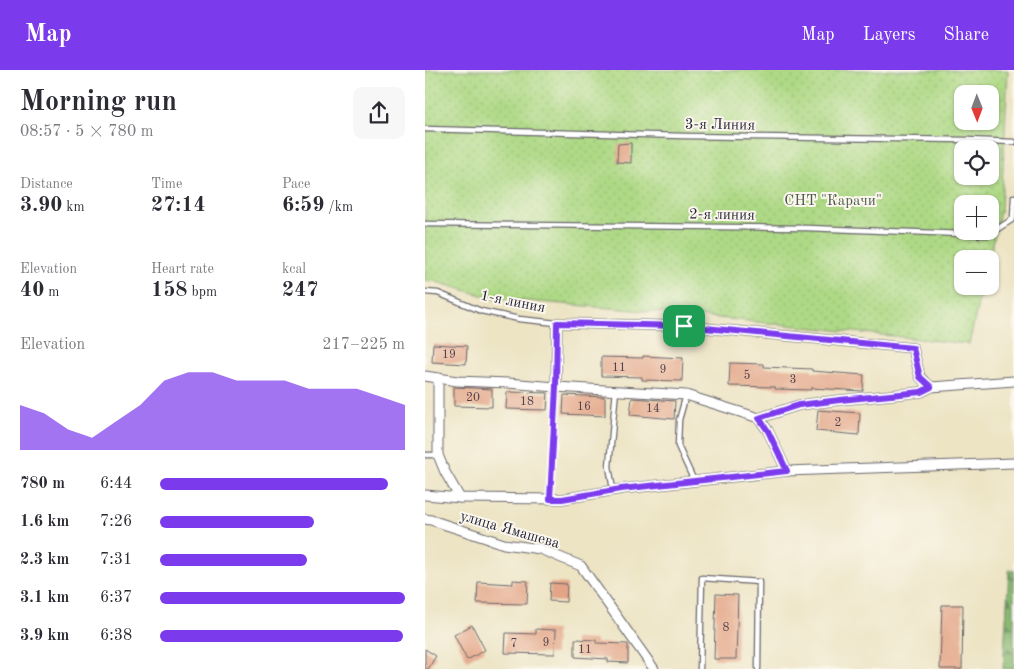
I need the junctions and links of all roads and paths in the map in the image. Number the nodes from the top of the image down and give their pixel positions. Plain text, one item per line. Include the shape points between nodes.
1 (425, 129) edge
2 (1014, 142) edge
3 (1014, 197) edge
4 (1013, 219) edge
5 (425, 224) edge
6 (425, 292) edge
7 (557, 323) junction
8 (425, 376) edge
9 (438, 378) junction
10 (1014, 381) edge
11 (556, 387) junction
12 (931, 387) junction
13 (616, 390) junction
14 (686, 395) junction
15 (759, 418) junction
16 (425, 455) edge
17 (438, 455) junction
18 (1014, 463) edge
19 (787, 471) junction
20 (694, 481) junction
21 (613, 490) junction
22 (425, 495) edge
23 (459, 498) junction
24 (550, 499) junction
25 (425, 519) edge
26 (654, 669) edge
27 (700, 669) edge
28 (758, 669) edge

1 - 2 lane, 3-я Линия
3 - 4 lane
4 - 5 lane, 2-я линия via 988,234 807,228
6 - 7 lane, 1-я линия via 438,293 481,311
7 - 11 street
7 - 12 street, 1-я линия via 684,326 913,348 920,377
8 - 9 street
9 - 11 street
9 - 17 street
10 - 12 street
11 - 13 street
11 - 24 lane
12 - 15 street via 921,392 799,405
13 - 14 street
13 - 21 lane via 609,466
14 - 15 street
14 - 20 lane via 679,420 678,446
15 - 19 street
16 - 17 lane
17 - 23 street
18 - 19 street
19 - 20 street
20 - 21 street
21 - 24 street
22 - 23 street
23 - 24 street
25 - 26 street, улица Ямашева via 504,544 540,549 581,566
27 - 28 lane via 703,578 759,582

